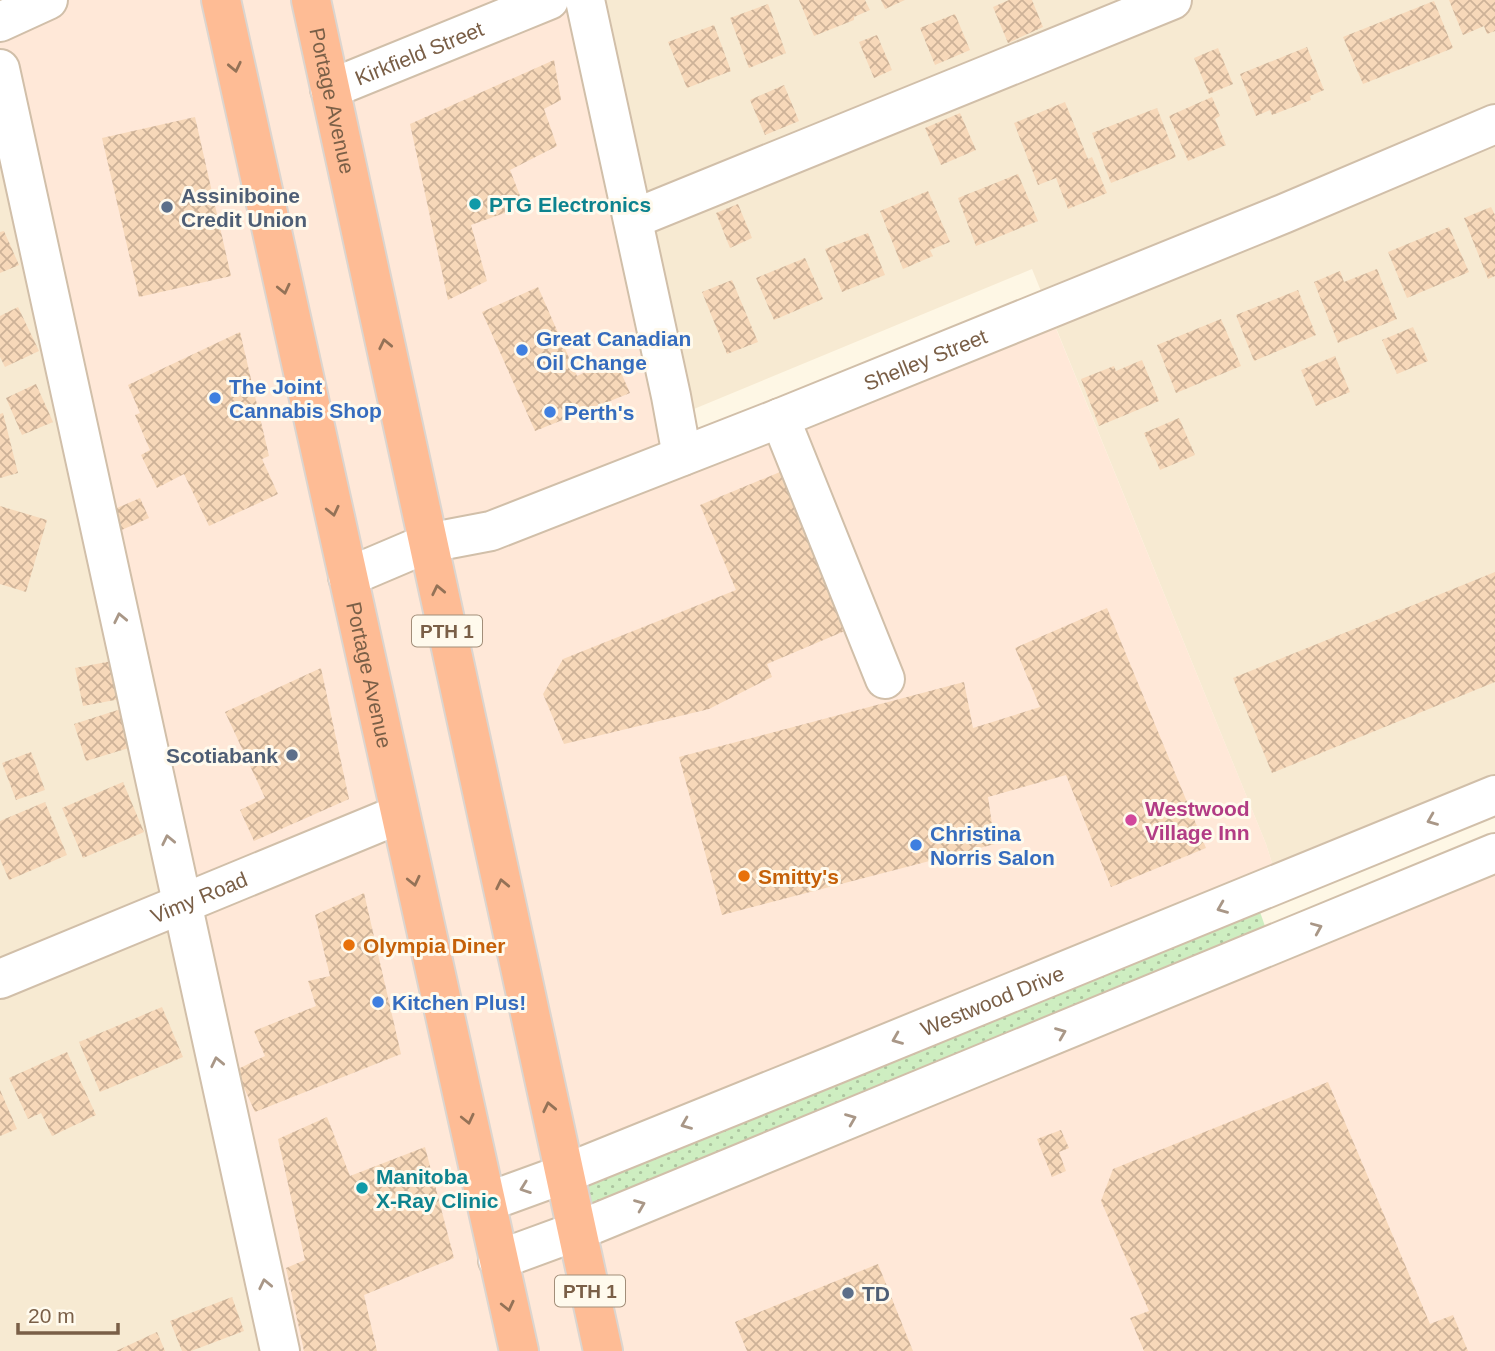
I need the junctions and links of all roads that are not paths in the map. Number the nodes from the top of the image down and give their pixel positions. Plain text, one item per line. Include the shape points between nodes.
1 (48, 0) edge
2 (221, 0) edge
3 (311, 0) edge
4 (549, 0) edge
5 (585, 0) edge
6 (1172, 0) edge
7 (0, 22) edge
8 (0, 69) edge
9 (330, 89) junction
10 (1495, 124) edge
11 (633, 219) junction
12 (780, 418) junction
13 (682, 456) junction
14 (428, 543) junction
15 (348, 577) junction
16 (885, 680) dead end
17 (1495, 795) edge
18 (400, 814) junction
19 (1495, 853) edge
20 (182, 904) junction
21 (0, 979) edge
22 (564, 1174) junction
23 (486, 1202) junction
24 (577, 1231) junction
25 (498, 1260) junction
26 (280, 1351) edge
27 (519, 1351) edge
28 (603, 1351) edge

1 - 7 street
2 -> 15 highway, Portage Avenue
3 - 9 highway, Portage Avenue / PTH 1
4 - 9 street, Kirkfield Street
5 - 11 street
6 - 11 street
20 -> 8 street
14 -> 9 highway, Portage Avenue / PTH 1
10 - 12 street, Shelley Street
11 - 13 street
12 - 13 street, Shelley Street
12 - 16 street
13 - 14 street, Shelley Street via 491,531
14 - 15 street, Shelley Street
22 -> 14 highway, Portage Avenue / PTH 1
15 - 18 highway, Portage Avenue
17 -> 22 street, Westwood Drive
18 - 20 street, Vimy Road
18 -> 23 highway, Portage Avenue
24 -> 19 street
20 - 21 street, Vimy Road
26 -> 20 street
22 -> 23 street, Westwood Drive
22 - 24 highway, Portage Avenue / PTH 1
23 - 25 highway, Portage Avenue
24 - 25 street
24 - 28 highway, Portage Avenue / PTH 1
25 -> 27 highway, Portage Avenue

